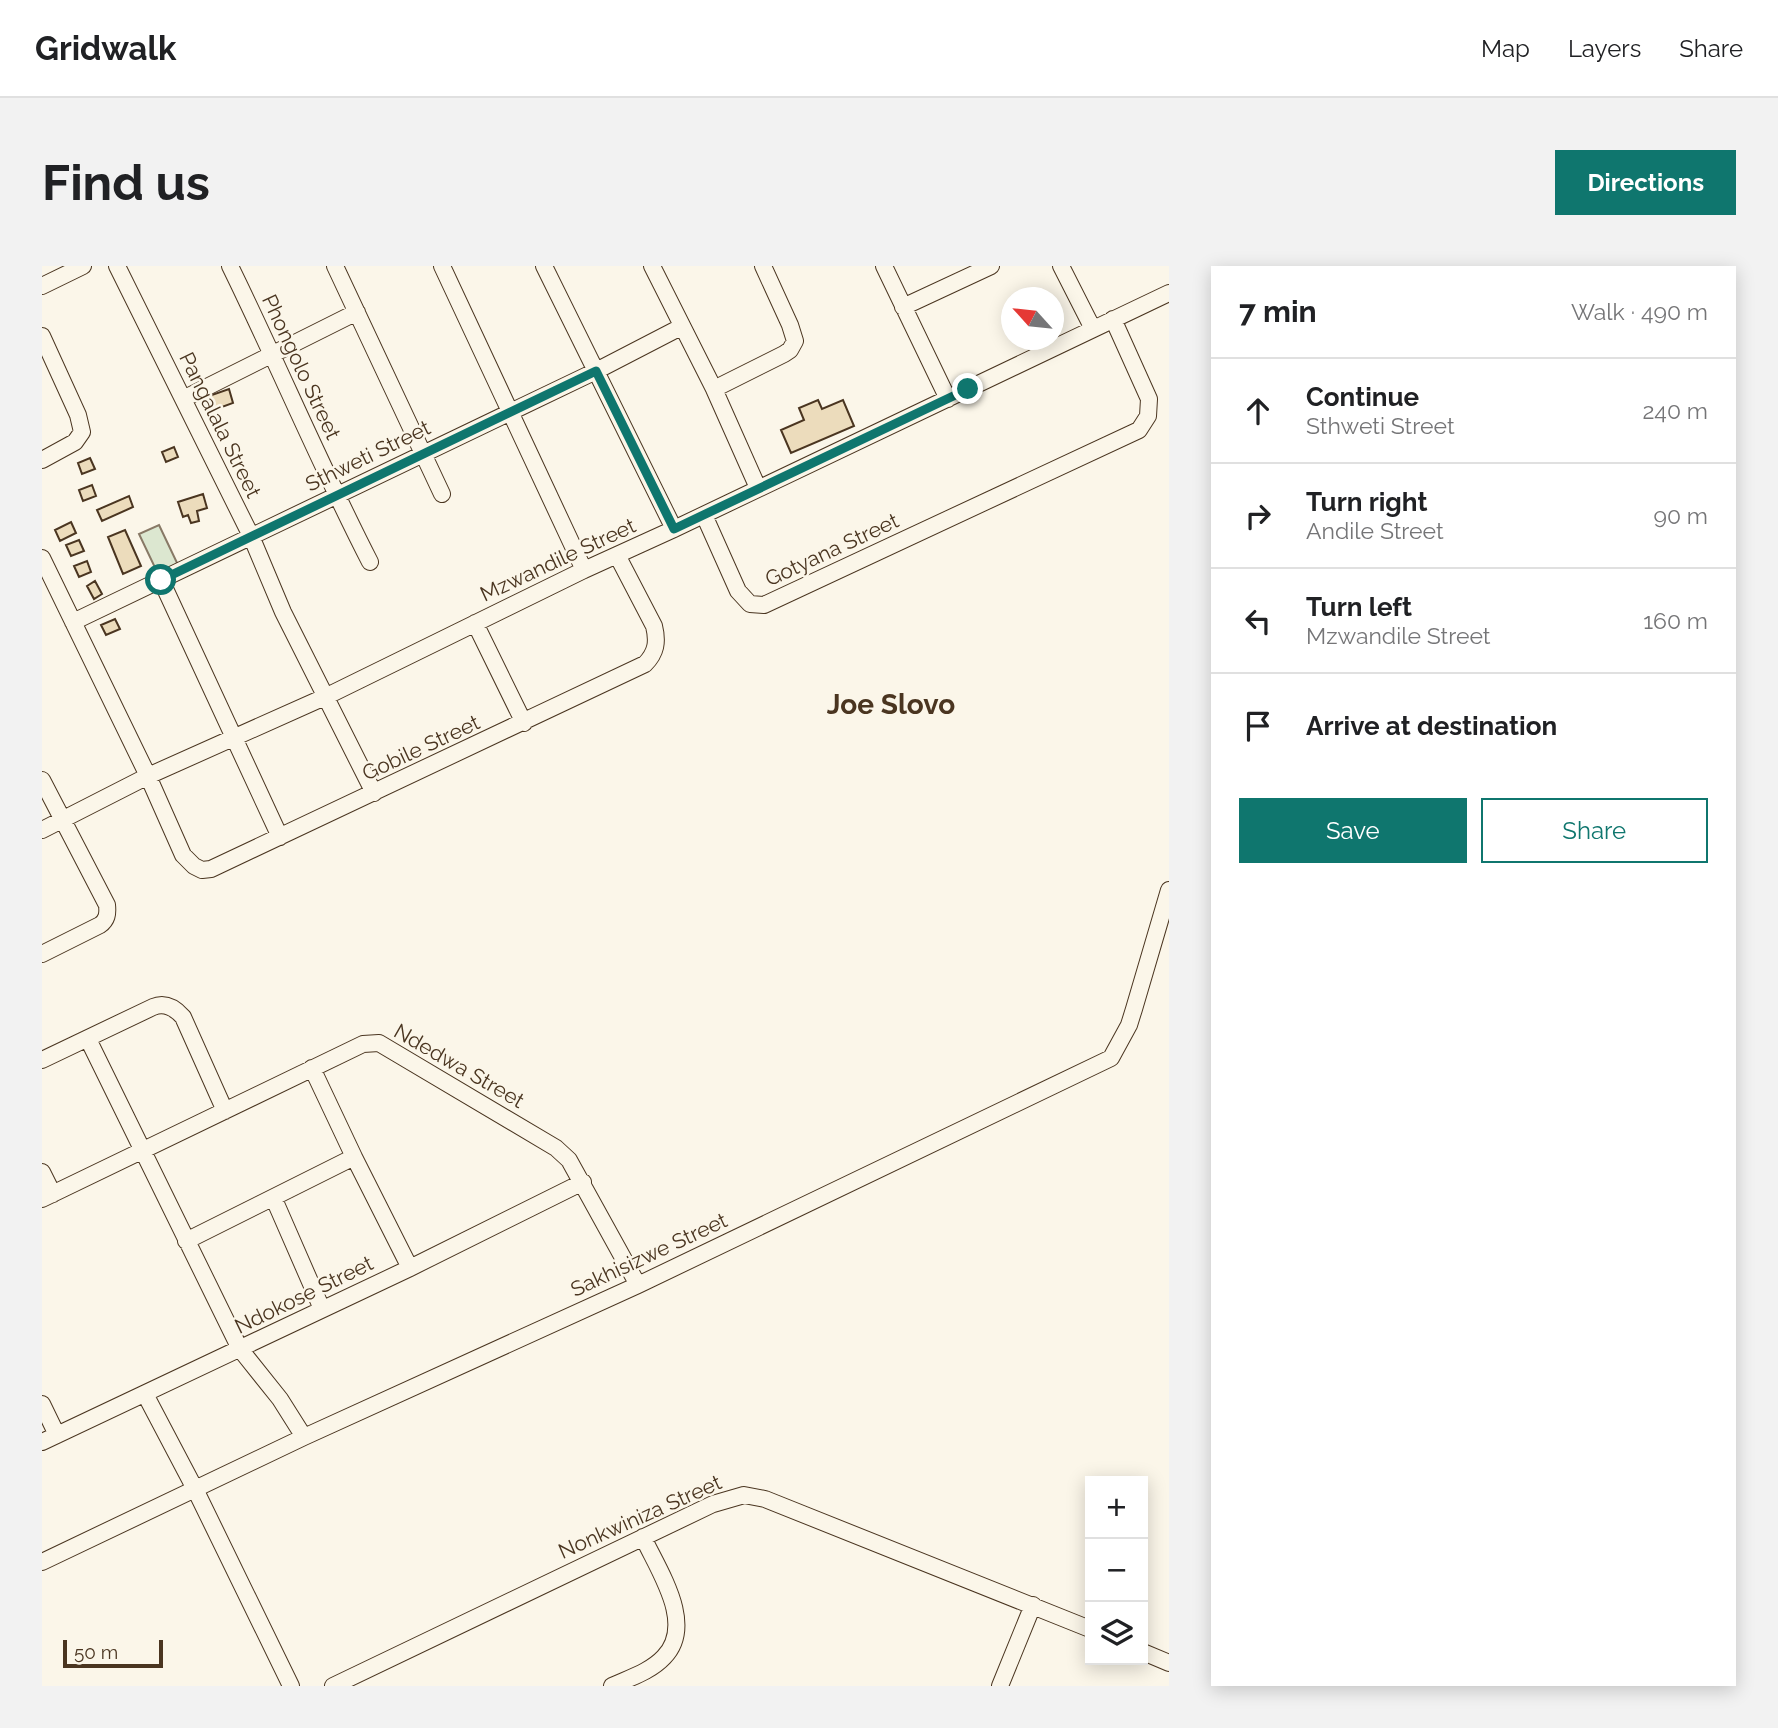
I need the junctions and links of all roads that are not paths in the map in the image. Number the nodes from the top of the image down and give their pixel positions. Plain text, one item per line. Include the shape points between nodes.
1 (83, 266) edge
2 (117, 266) edge
3 (230, 266) edge
4 (335, 266) edge
5 (544, 266) edge
6 (652, 266) edge
7 (763, 266) edge
8 (884, 266) edge
9 (991, 266) edge
10 (1061, 266) edge
11 (449, 268) edge
12 (42, 286) edge
13 (1169, 293) edge
14 (903, 307) junction
15 (357, 312) junction
16 (1113, 319) junction
17 (681, 327) junction
18 (1093, 329) junction
19 (42, 337) edge
20 (274, 355) junction
21 (596, 371) junction
22 (713, 389) junction
23 (183, 399) junction
24 (948, 399) junction
25 (511, 412) junction
26 (423, 452) junction
27 (42, 460) edge
28 (758, 488) junction
29 (336, 494) junction
30 (442, 494) dead end
31 (704, 515) junction
32 (674, 529) junction
33 (251, 536) junction
34 (617, 555) junction
35 (42, 558) edge
36 (370, 562) dead end
37 (584, 570) junction
38 (161, 580) junction
39 (73, 622) junction
40 (475, 622) junction
41 (327, 696) junction
42 (524, 723) junction
43 (233, 738) junction
44 (148, 776) junction
45 (42, 780) edge
46 (374, 793) junction
47 (62, 821) junction
48 (42, 830) edge
49 (280, 837) junction
50 (1169, 890) edge
51 (42, 954) edge
52 (88, 1039) junction
53 (42, 1060) edge
54 (312, 1068) junction
55 (225, 1111) junction
56 (141, 1150) junction
57 (354, 1157) junction
58 (42, 1172) edge
59 (583, 1182) junction
60 (47, 1196) edge
61 (274, 1199) junction
62 (186, 1241) junction
63 (410, 1268) junction
64 (638, 1285) junction
65 (322, 1309) junction
66 (240, 1349) junction
67 (145, 1394) junction
68 (42, 1404) edge
69 (57, 1435) junction
70 (304, 1437) junction
71 (42, 1442) edge
72 (195, 1489) junction
73 (643, 1537) junction
74 (42, 1562) edge
75 (1033, 1605) junction
76 (1085, 1627) edge
77 (1148, 1654) edge
78 (1169, 1663) edge
79 (290, 1686) edge
80 (332, 1686) edge
81 (611, 1686) edge
82 (1000, 1686) edge

1 - 12 street
2 - 23 street, Pangalala Street
3 - 20 street, Phongolo Street
4 - 15 street
5 - 21 street
6 - 17 street
7 - 22 street via 795,341 784,354
8 - 14 street
9 - 14 street
10 - 18 street
11 - 25 street
13 - 16 street, Mzwandile Street
14 - 24 street
15 - 20 street
15 - 26 street
16 - 18 street, Mzwandile Street
16 - 31 street, Gotyana Street via 1149,399 1148,416 1139,430 759,606 750,604 738,591
17 - 21 street, Sthweti Street
17 - 22 street
18 - 24 street, Mzwandile Street
19 - 27 street via 82,432 75,442
20 - 23 street
20 - 29 street, Phongolo Street
21 - 25 street, Sthweti Street
21 - 32 street
22 - 28 street
23 - 33 street, Pangalala Street
24 - 28 street, Mzwandile Street
25 - 26 street, Sthweti Street
25 - 37 street
26 - 29 street, Sthweti Street
26 - 30 street
28 - 31 street, Mzwandile Street
29 - 33 street, Sthweti Street
29 - 36 street, Phongolo Street
31 - 32 street, Mzwandile Street
32 - 34 street, Mzwandile Street
33 - 38 street, Sthweti Street
33 - 41 street, Pangalala Street
34 - 37 street, Mzwandile Street
34 - 42 street, Gobile Street via 653,626 653,656
35 - 39 street
37 - 40 street, Mzwandile Street
38 - 39 street, Sthweti Street
38 - 43 street
39 - 44 street
40 - 41 street, Mzwandile Street
40 - 42 street
41 - 43 street, Mzwandile Street
41 - 46 street, Pangalala Street
42 - 46 street, Gobile Street
43 - 44 street, Mzwandile Street
43 - 49 street
44 - 47 street, Mzwandile Street
44 - 49 street, Gobile Street via 183,855 202,870
45 - 47 street
46 - 49 street, Gobile Street
47 - 48 street, Mzwandile Street
47 - 51 street via 107,905 107,917
50 - 64 street, Sakhisizwe Street via 1129,1025 1111,1058
52 - 53 street
52 - 55 street via 159,1005 177,1010
52 - 56 street
54 - 55 street, Ndedwa Street
54 - 57 street
54 - 59 street, Ndedwa Street via 363,1044 379,1043 556,1148
55 - 56 street, Ndedwa Street
56 - 60 street, Ndedwa Street
56 - 62 street
57 - 61 street
57 - 63 street
58 - 60 street
59 - 63 street, Ndokose Street
59 - 64 street, Ndedwa Street
61 - 62 street
61 - 65 street
62 - 66 street
63 - 65 street, Ndokose Street
64 - 70 street, Sakhisizwe Street
65 - 66 street, Ndokose Street
66 - 67 street, Ndokose Street
66 - 70 street
67 - 69 street, Ndokose Street
67 - 72 street
68 - 69 street
69 - 71 street, Ndokose Street
70 - 72 street, Sakhisizwe Street
72 - 74 street, Sakhisizwe Street
72 - 79 street
73 - 75 street, Nonkwiniza Street via 726,1499 757,1496
73 - 80 street, Nonkwiniza Street
73 - 81 street via 675,1611 676,1635 670,1650 656,1664
75 - 76 street, Nonkwiniza Street
75 - 82 street
77 - 78 street

